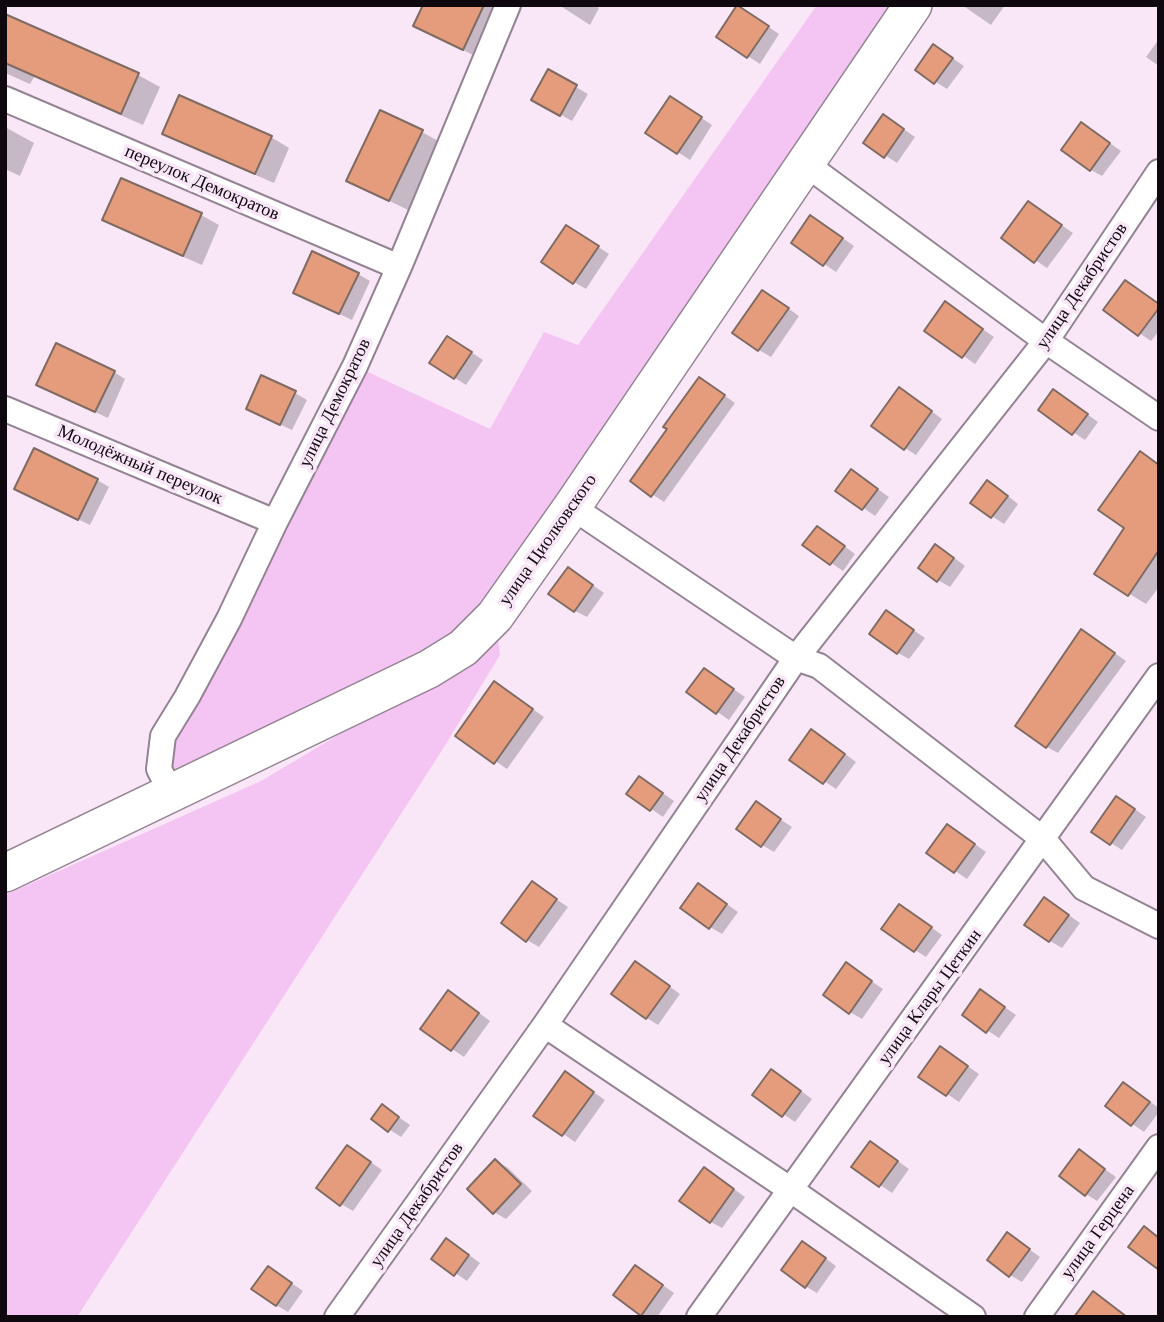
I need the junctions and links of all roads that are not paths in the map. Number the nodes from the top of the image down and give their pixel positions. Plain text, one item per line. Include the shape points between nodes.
1 (508, 5) edge
2 (913, 5) edge
3 (5, 99) edge
4 (807, 165) junction
5 (1159, 172) edge
6 (399, 267) junction
7 (1046, 341) junction
8 (5, 408) edge
9 (1159, 418) edge
10 (572, 507) junction
11 (275, 522) junction
12 (796, 657) junction
13 (1159, 676) edge
14 (172, 793) junction
15 (1043, 839) junction
16 (5, 873) edge
17 (1159, 926) edge
18 (545, 1025) junction
19 (1159, 1147) edge
20 (791, 1190) junction
21 (337, 1317) edge
22 (699, 1317) edge
23 (973, 1317) edge
24 (1037, 1317) edge

1 - 6 street, улица Демократов
2 - 4 main road, улица Циолковского
3 - 6 street, переулок Демократов
4 - 7 street
4 - 10 main road, улица Циолковского
5 - 7 street, улица Декабристов
6 - 11 street, улица Демократов via 355,366
7 - 9 street
7 - 12 street, улица Декабристов
8 - 11 street, Молодёжный переулок
10 - 12 street
10 - 14 main road, улица Циолковского via 495,616 463,648 429,669
11 - 14 street, улица Демократов via 229,619 163,736 159,769
12 - 15 street via 819,666
12 - 18 street, улица Декабристов
13 - 15 street, улица Клары Цеткин
14 - 16 main road, улица Циолковского
15 - 17 street via 1084,888
15 - 20 street, улица Клары Цеткин
18 - 20 street
18 - 21 street, улица Декабристов
19 - 24 street, улица Герцена
20 - 22 street, улица Клары Цеткин
20 - 23 street

